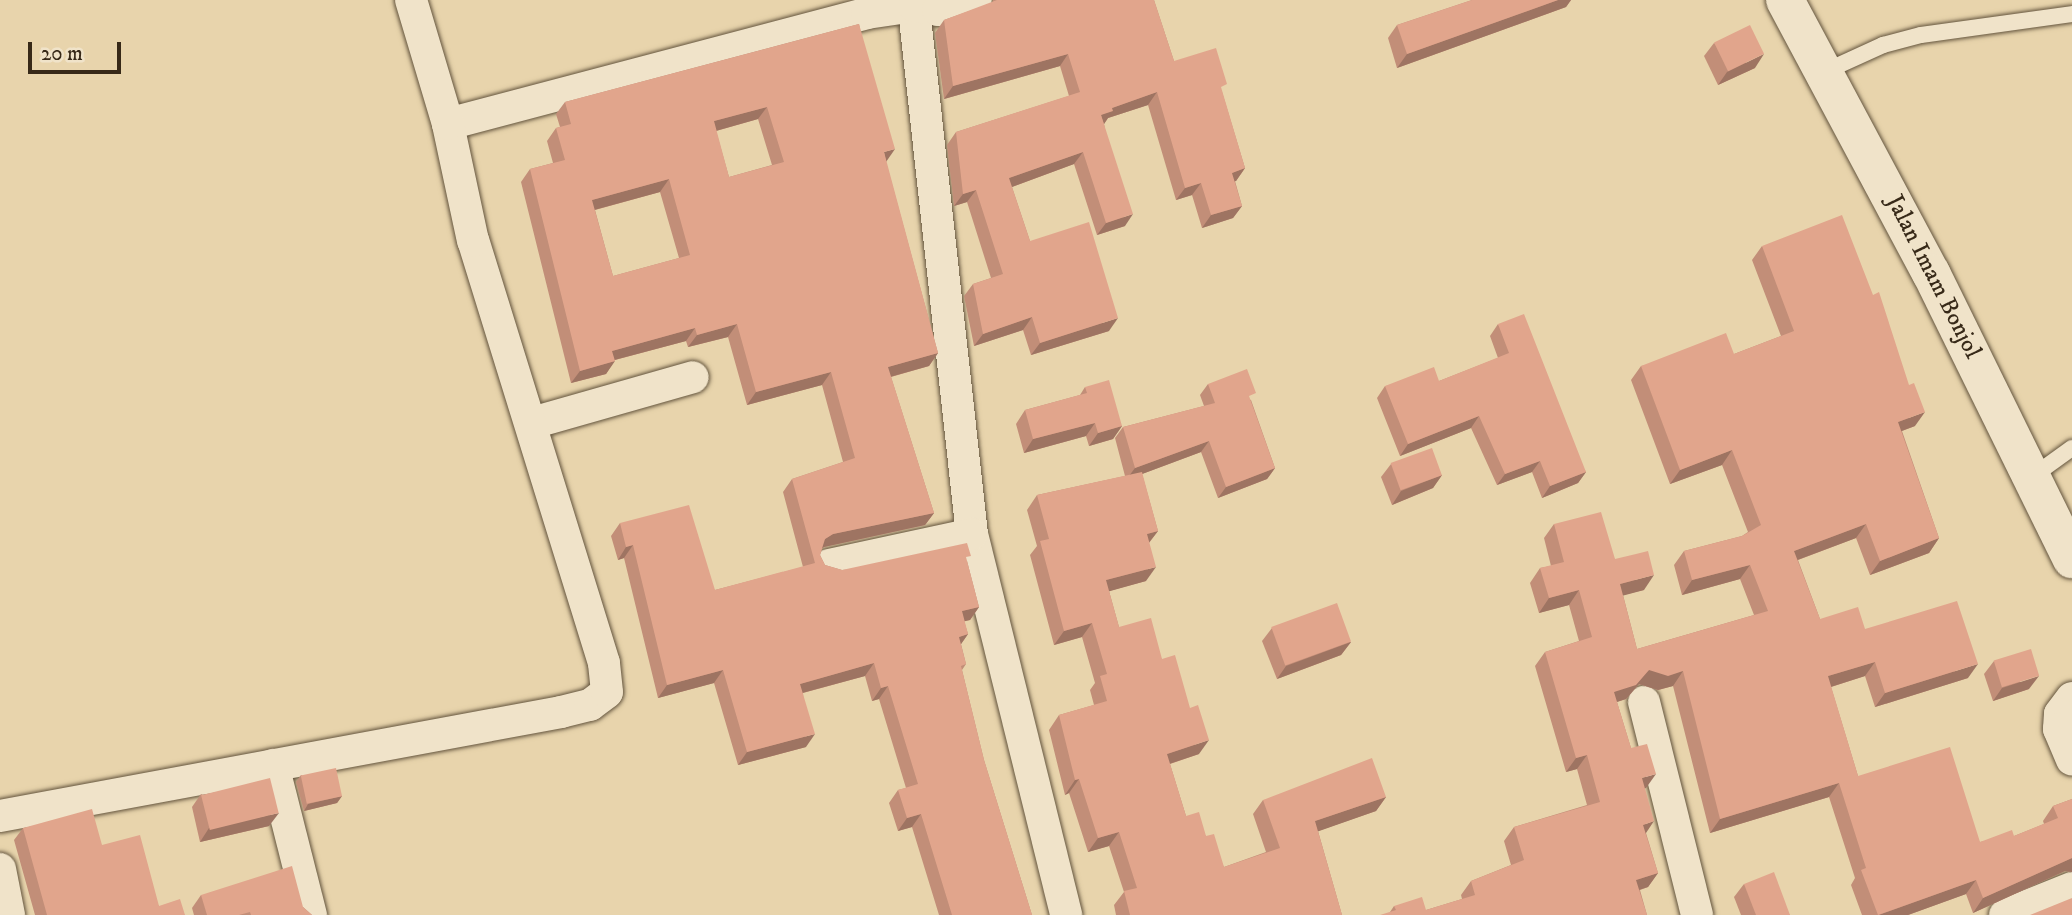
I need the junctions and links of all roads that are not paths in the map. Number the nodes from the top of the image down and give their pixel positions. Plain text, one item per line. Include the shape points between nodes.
1 (411, 0) edge
2 (976, 0) edge
3 (1785, 0) edge
4 (913, 3) edge
5 (2072, 14) edge
6 (1826, 71) junction
7 (448, 124) junction
8 (693, 377) dead end
9 (532, 423) junction
10 (2072, 448) edge
11 (2033, 476) junction
12 (972, 534) junction
13 (2072, 559) edge
14 (829, 565) edge
15 (2072, 698) edge
16 (1644, 702) dead end
17 (2072, 759) edge
18 (273, 765) junction
19 (0, 816) edge
20 (0, 869) edge
21 (2072, 888) edge
22 (9, 915) edge
23 (311, 915) edge
24 (1066, 915) edge
25 (1698, 915) edge
26 (2005, 915) edge

1 - 7 street
2 - 4 street via 938,10
3 - 6 main road, Jalan Imam Bonjol
4 - 7 street
4 - 12 street
5 - 6 lane via 1921,35 1884,45
6 - 11 main road, Jalan Imam Bonjol
7 - 9 street via 473,241
8 - 9 street
9 - 18 street via 604,663 607,692 590,705 561,712
10 - 11 lane
11 - 13 main road, Jalan Imam Bonjol
12 - 14 street
12 - 24 street
15 - 17 street via 2060,714 2059,729
16 - 25 street
18 - 19 street
18 - 23 street
20 - 22 street
21 - 26 street

